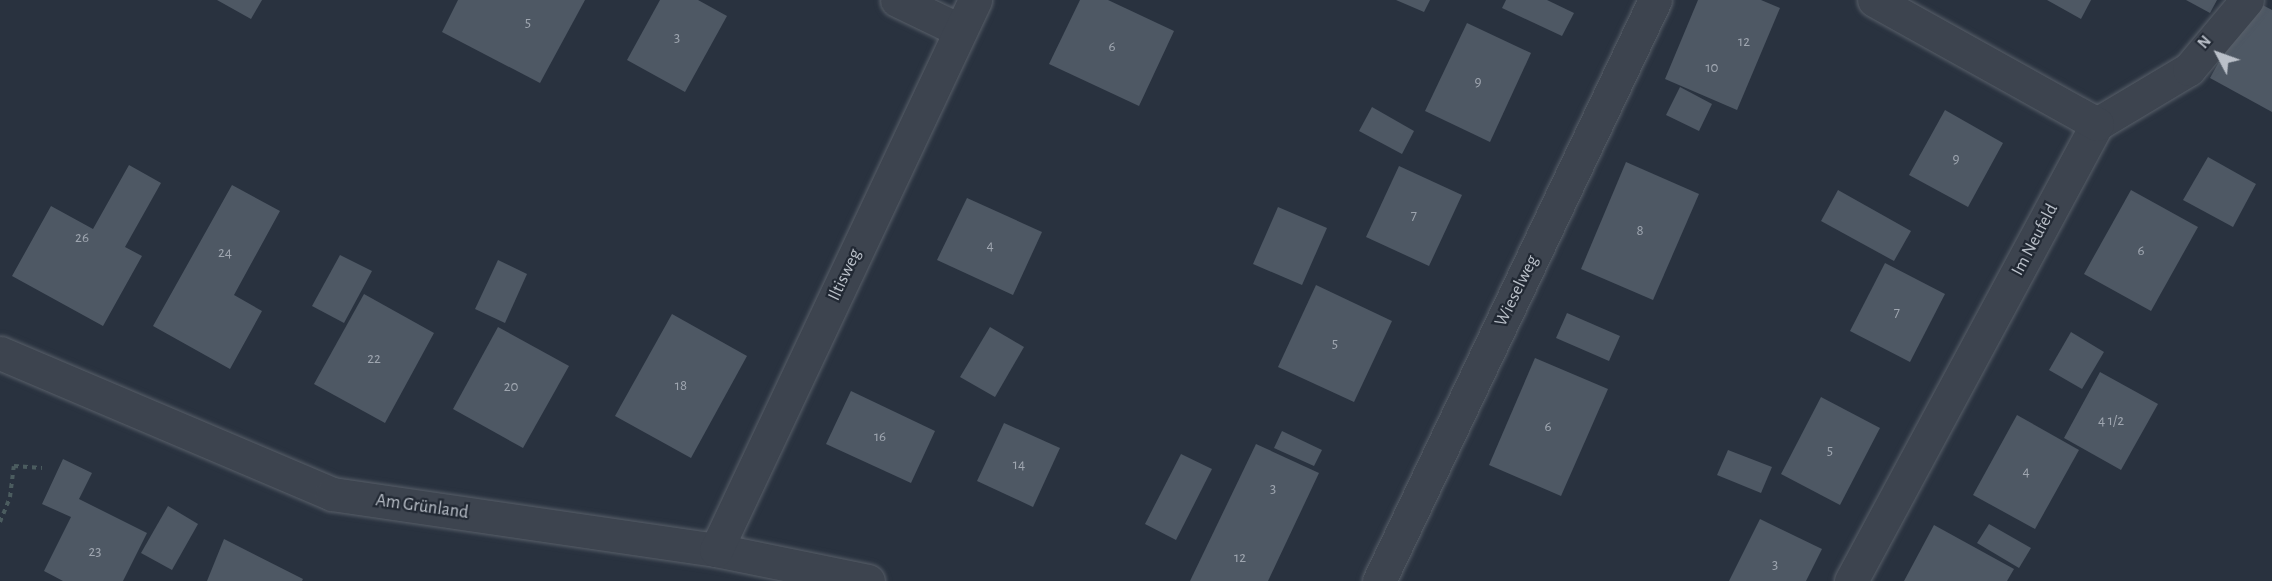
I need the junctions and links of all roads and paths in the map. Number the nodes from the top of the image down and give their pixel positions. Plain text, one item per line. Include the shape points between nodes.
1 (897, 0) edge
2 (975, 0) edge
3 (1655, 0) edge
4 (1874, 0) edge
5 (2247, 0) edge
6 (959, 30) junction
7 (2097, 124) junction
8 (0, 353) edge
9 (42, 468) dead end
10 (0, 522) edge
11 (716, 550) junction
12 (868, 581) edge
13 (1378, 581) edge
14 (1851, 581) edge

1 - 6 street
2 - 6 street, Iltisweg
3 - 13 street, Wieselweg
4 - 7 street
5 - 7 street via 2189,69
6 - 11 street, Iltisweg
7 - 14 street, Im Neufeld
8 - 11 street, Am Grünland via 332,494
9 - 10 path via 14,466 10,497
11 - 12 street, Am Grünland

